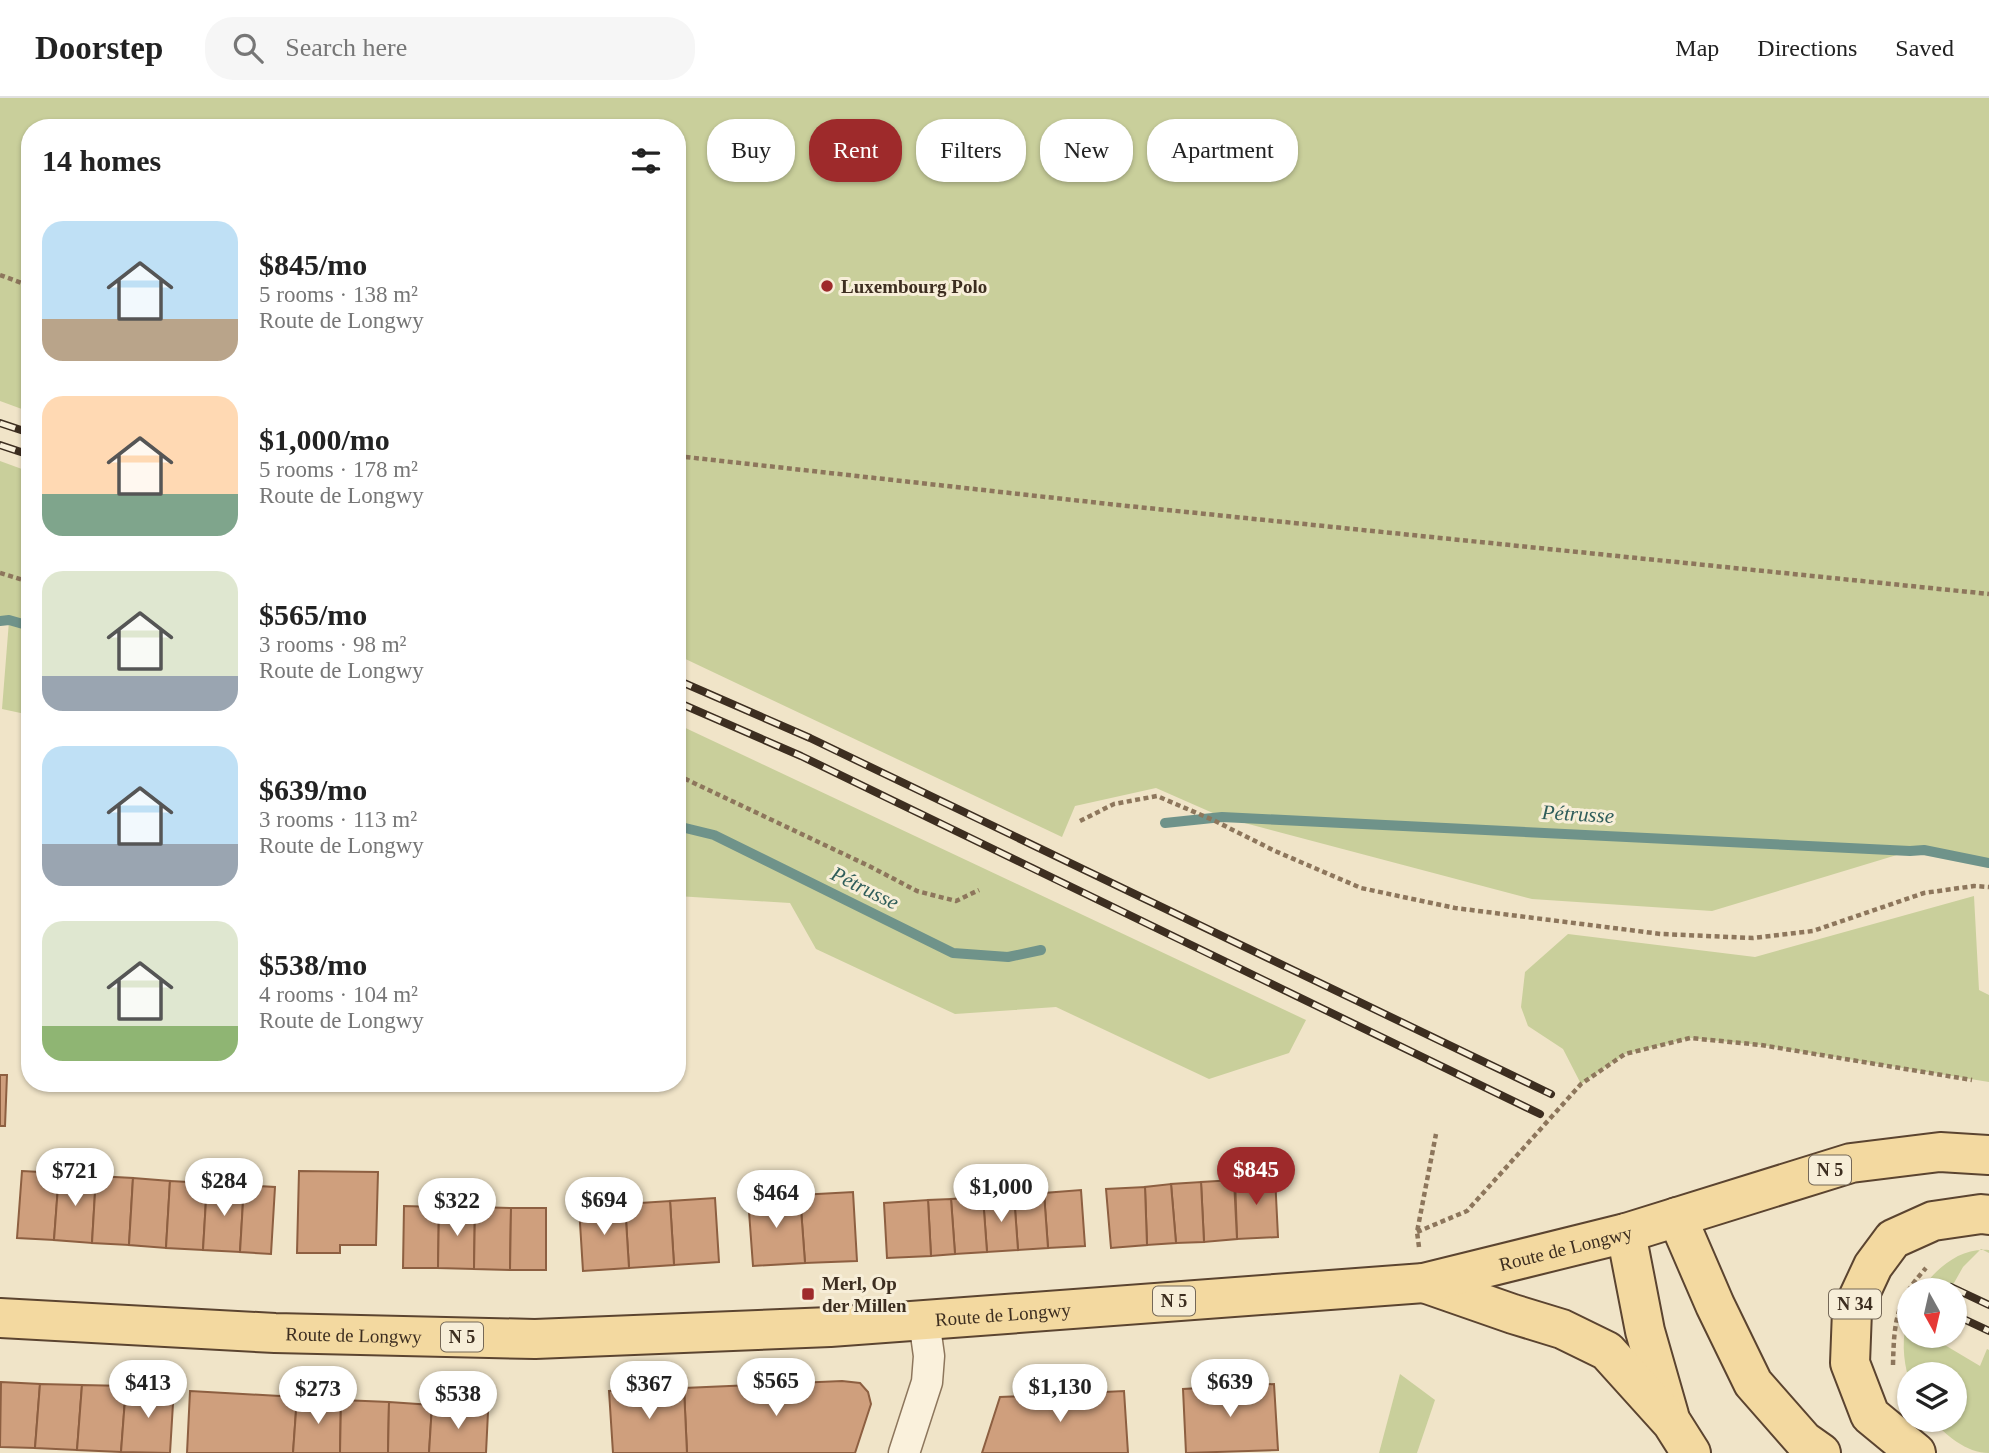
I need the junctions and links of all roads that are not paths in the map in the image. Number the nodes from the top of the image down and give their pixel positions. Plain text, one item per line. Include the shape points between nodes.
1 (1989, 1155) edge
2 (1989, 1215) edge
3 (1677, 1217) junction
4 (1626, 1233) junction
5 (1424, 1283) junction
6 (0, 1318) edge
7 (924, 1320) junction
8 (1681, 1438) edge
9 (904, 1453) edge
10 (1821, 1453) edge
11 (1916, 1453) edge

1 - 3 main road, Route de Longwy / N 5 via 1940,1152 1852,1163
2 - 11 main road, N 34 via 1933,1221 1893,1239 1873,1266 1852,1311 1850,1363 1870,1415
3 - 4 main road, Route de Longwy / N 5
3 - 10 main road via 1753,1383 1804,1441
4 - 5 main road, Route de Longwy / N 5
4 - 8 main road via 1644,1331
5 - 7 main road, Route de Longwy / N 5
5 - 8 main road via 1562,1329 1607,1351
6 - 7 main road, Route de Longwy / N 5 via 275,1333 535,1339
7 - 9 street via 927,1382

